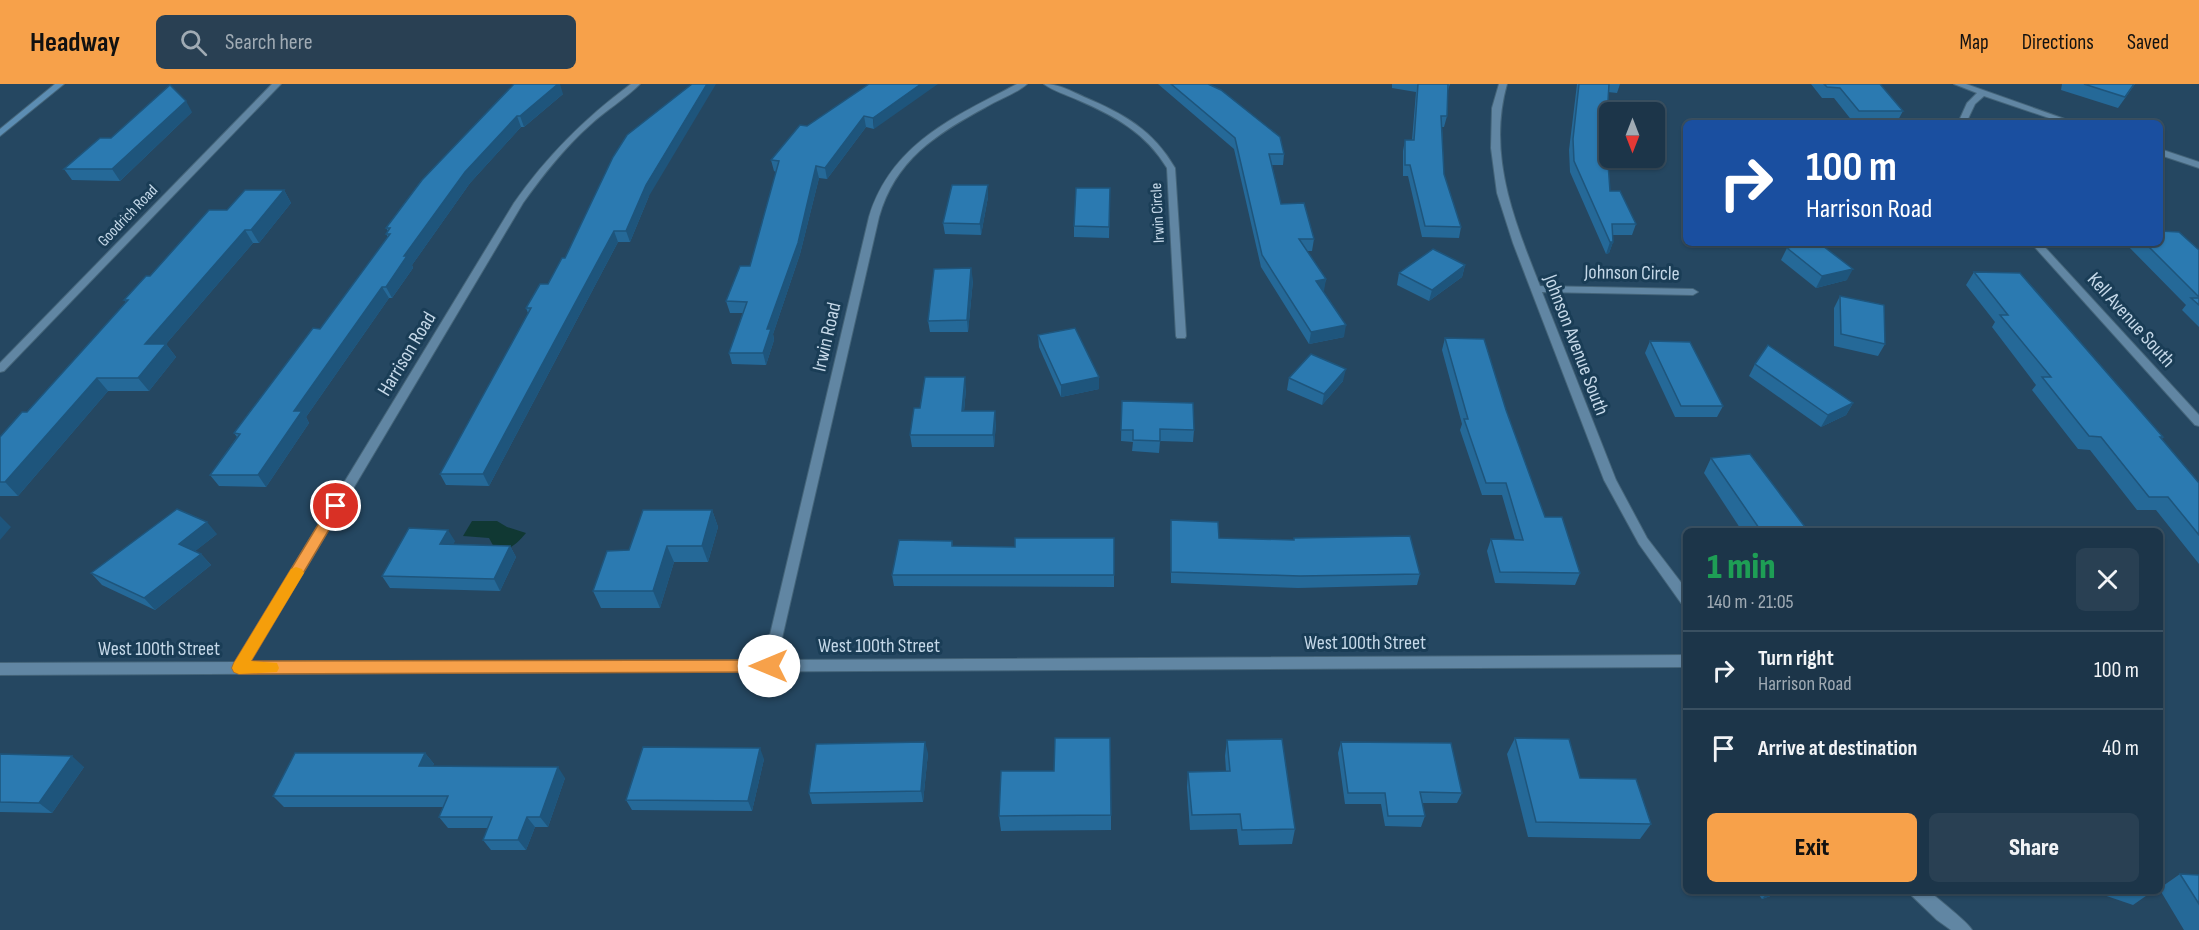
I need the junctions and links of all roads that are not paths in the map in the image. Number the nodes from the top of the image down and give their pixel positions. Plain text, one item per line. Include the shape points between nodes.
1 (60, 84) edge
2 (278, 84) edge
3 (636, 84) edge
4 (1023, 84) edge
5 (1048, 84) edge
6 (1503, 84) edge
7 (1958, 84) edge
8 (1982, 93) junction
9 (1963, 120) edge
10 (2063, 120) edge
11 (0, 133) edge
12 (2163, 153) edge
13 (2199, 165) edge
14 (2039, 246) edge
15 (1535, 290) junction
16 (1693, 292) dead end
17 (1181, 336) dead end
18 (0, 369) edge
19 (2199, 422) edge
20 (1683, 595) edge
21 (1683, 661) edge
22 (769, 666) junction
23 (239, 668) junction
24 (0, 669) edge
25 (1921, 894) edge
26 (1964, 930) edge

1 - 11 main road
2 - 18 street, Goodrich Road
3 - 23 street, Harrison Road via 578,130 545,165 519,203
4 - 22 street, Irwin Road via 934,135 905,159 885,187 874,217
5 - 17 street, Irwin Circle via 1134,124 1163,152 1171,168
6 - 15 street, Johnson Avenue South via 1496,108 1495,138 1502,194
7 - 8 street
8 - 9 street via 1971,103
8 - 10 street
12 - 13 street
14 - 19 street, Kell Avenue South
15 - 16 street, Johnson Circle
15 - 20 street, Johnson Avenue South via 1610,480 1643,541
21 - 22 street, West 100th Street
22 - 23 street, West 100th Street
23 - 24 street, West 100th Street
25 - 26 street

